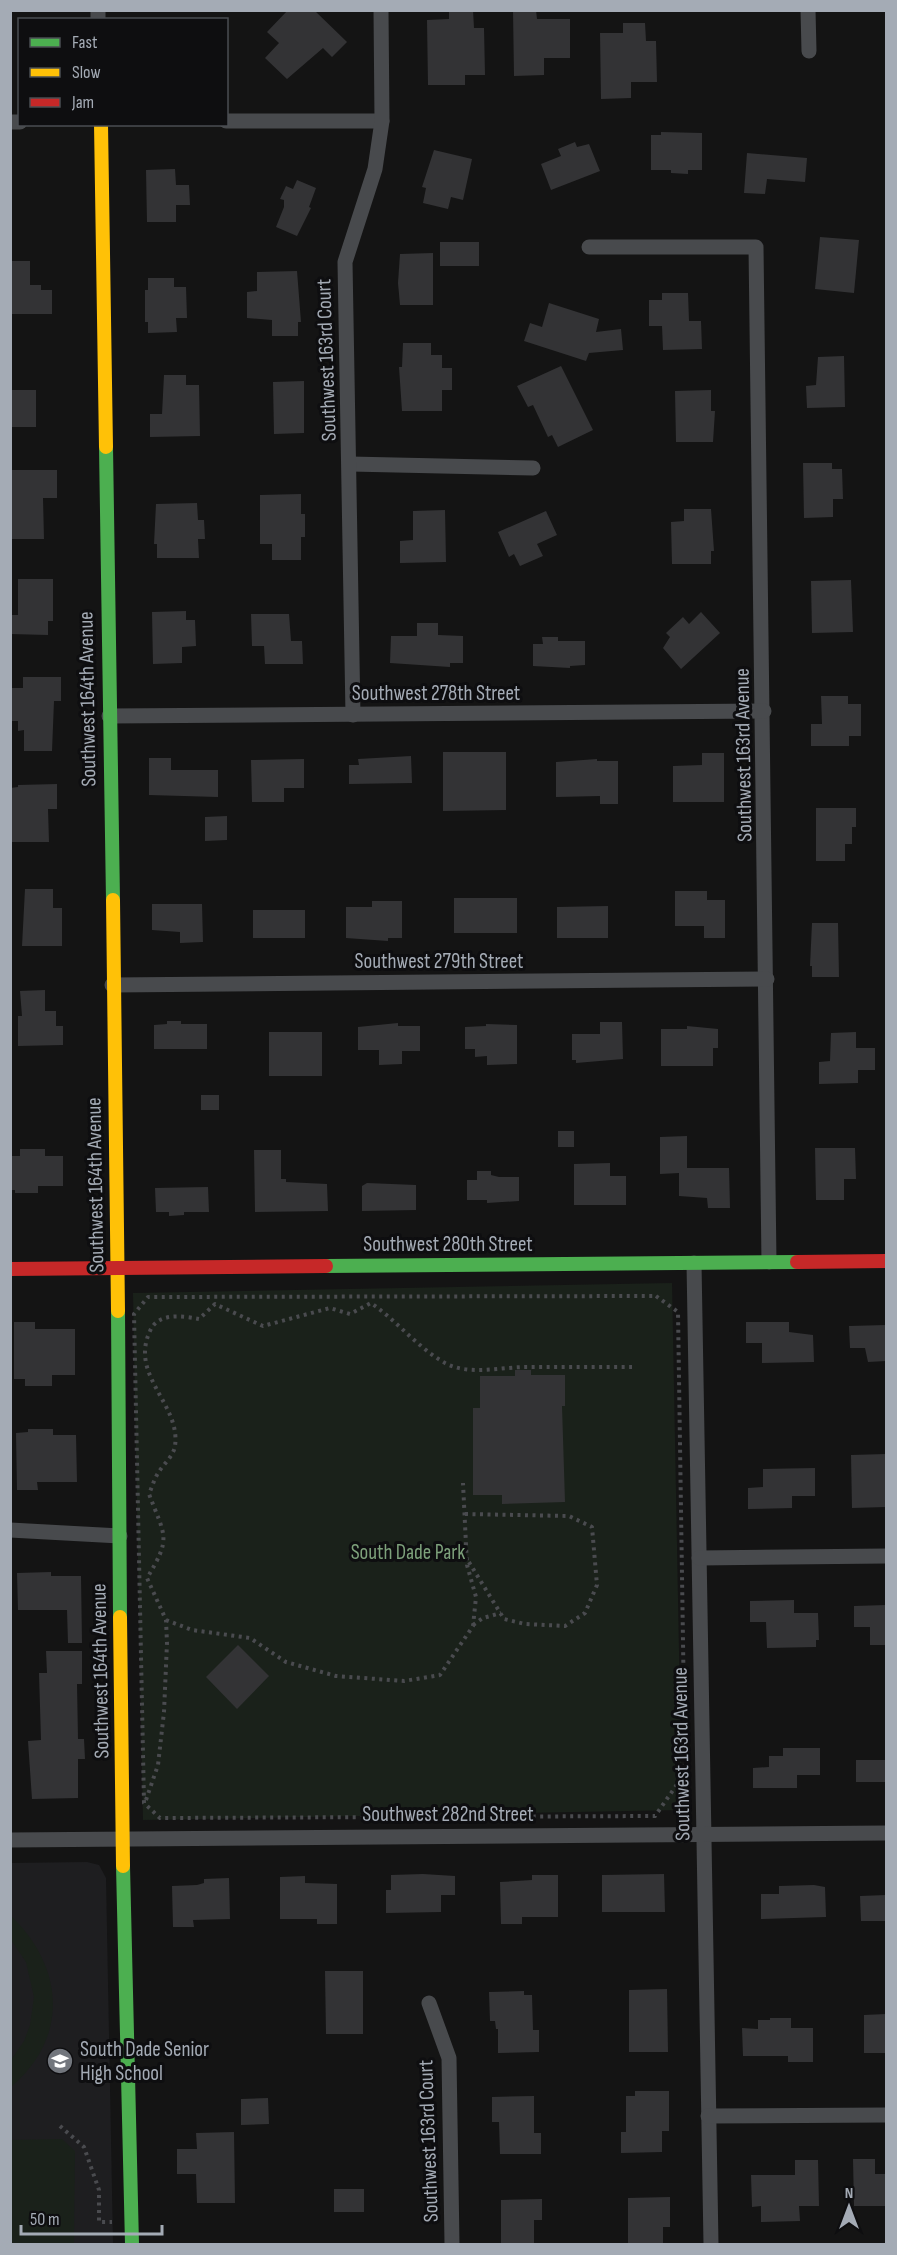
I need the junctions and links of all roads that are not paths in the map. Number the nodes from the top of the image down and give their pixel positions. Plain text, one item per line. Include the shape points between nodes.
1 (381, 10) edge
2 (808, 10) edge
3 (809, 51) dead end
4 (228, 121) edge
5 (382, 121) junction
6 (100, 126) edge
7 (589, 247) dead end
8 (350, 464) junction
9 (533, 468) dead end
10 (764, 711) junction
11 (353, 715) junction
12 (109, 716) junction
13 (767, 980) junction
14 (112, 985) junction
15 (886, 1261) edge
16 (769, 1262) junction
17 (694, 1263) junction
18 (118, 1267) junction
19 (10, 1269) edge
20 (10, 1530) edge
21 (120, 1536) junction
22 (886, 1556) edge
23 (699, 1558) junction
24 (886, 1833) edge
25 (704, 1835) junction
26 (122, 1838) junction
27 (10, 1840) edge
28 (429, 2003) dead end
29 (886, 2115) edge
30 (708, 2116) junction
31 (132, 2244) edge
32 (452, 2244) edge
33 (711, 2244) edge

1 - 5 street, Southwest 163rd Court
2 - 3 street
4 - 5 street
5 - 8 street, Southwest 163rd Court via 375,169 345,262
6 - 12 street, Southwest 164th Avenue
7 - 10 street, Southwest 163rd Avenue via 756,247
8 - 9 street
8 - 11 street, Southwest 163rd Court
10 - 11 street, Southwest 278th Street
10 - 13 street, Southwest 163rd Avenue
11 - 12 street, Southwest 278th Street
12 - 14 street, Southwest 164th Avenue
13 - 14 street, Southwest 279th Street
13 - 16 street, Southwest 163rd Avenue
14 - 18 street, Southwest 164th Avenue
15 - 16 street, Southwest 280th Street
16 - 17 street, Southwest 280th Street
17 - 18 street, Southwest 280th Street
17 - 23 street, Southwest 163rd Avenue
18 - 19 street, Southwest 280th Street
18 - 21 street, Southwest 164th Avenue
20 - 21 street
21 - 26 street, Southwest 164th Avenue
22 - 23 street
23 - 25 street, Southwest 163rd Avenue
24 - 25 street, Southwest 282nd Street
25 - 26 street, Southwest 282nd Street
25 - 30 street, Southwest 163rd Avenue
26 - 27 street, Southwest 282nd Street
26 - 31 street, Southwest 164th Avenue
28 - 32 street, Southwest 163rd Court via 449,2058
29 - 30 street
30 - 33 street, Southwest 163rd Avenue

